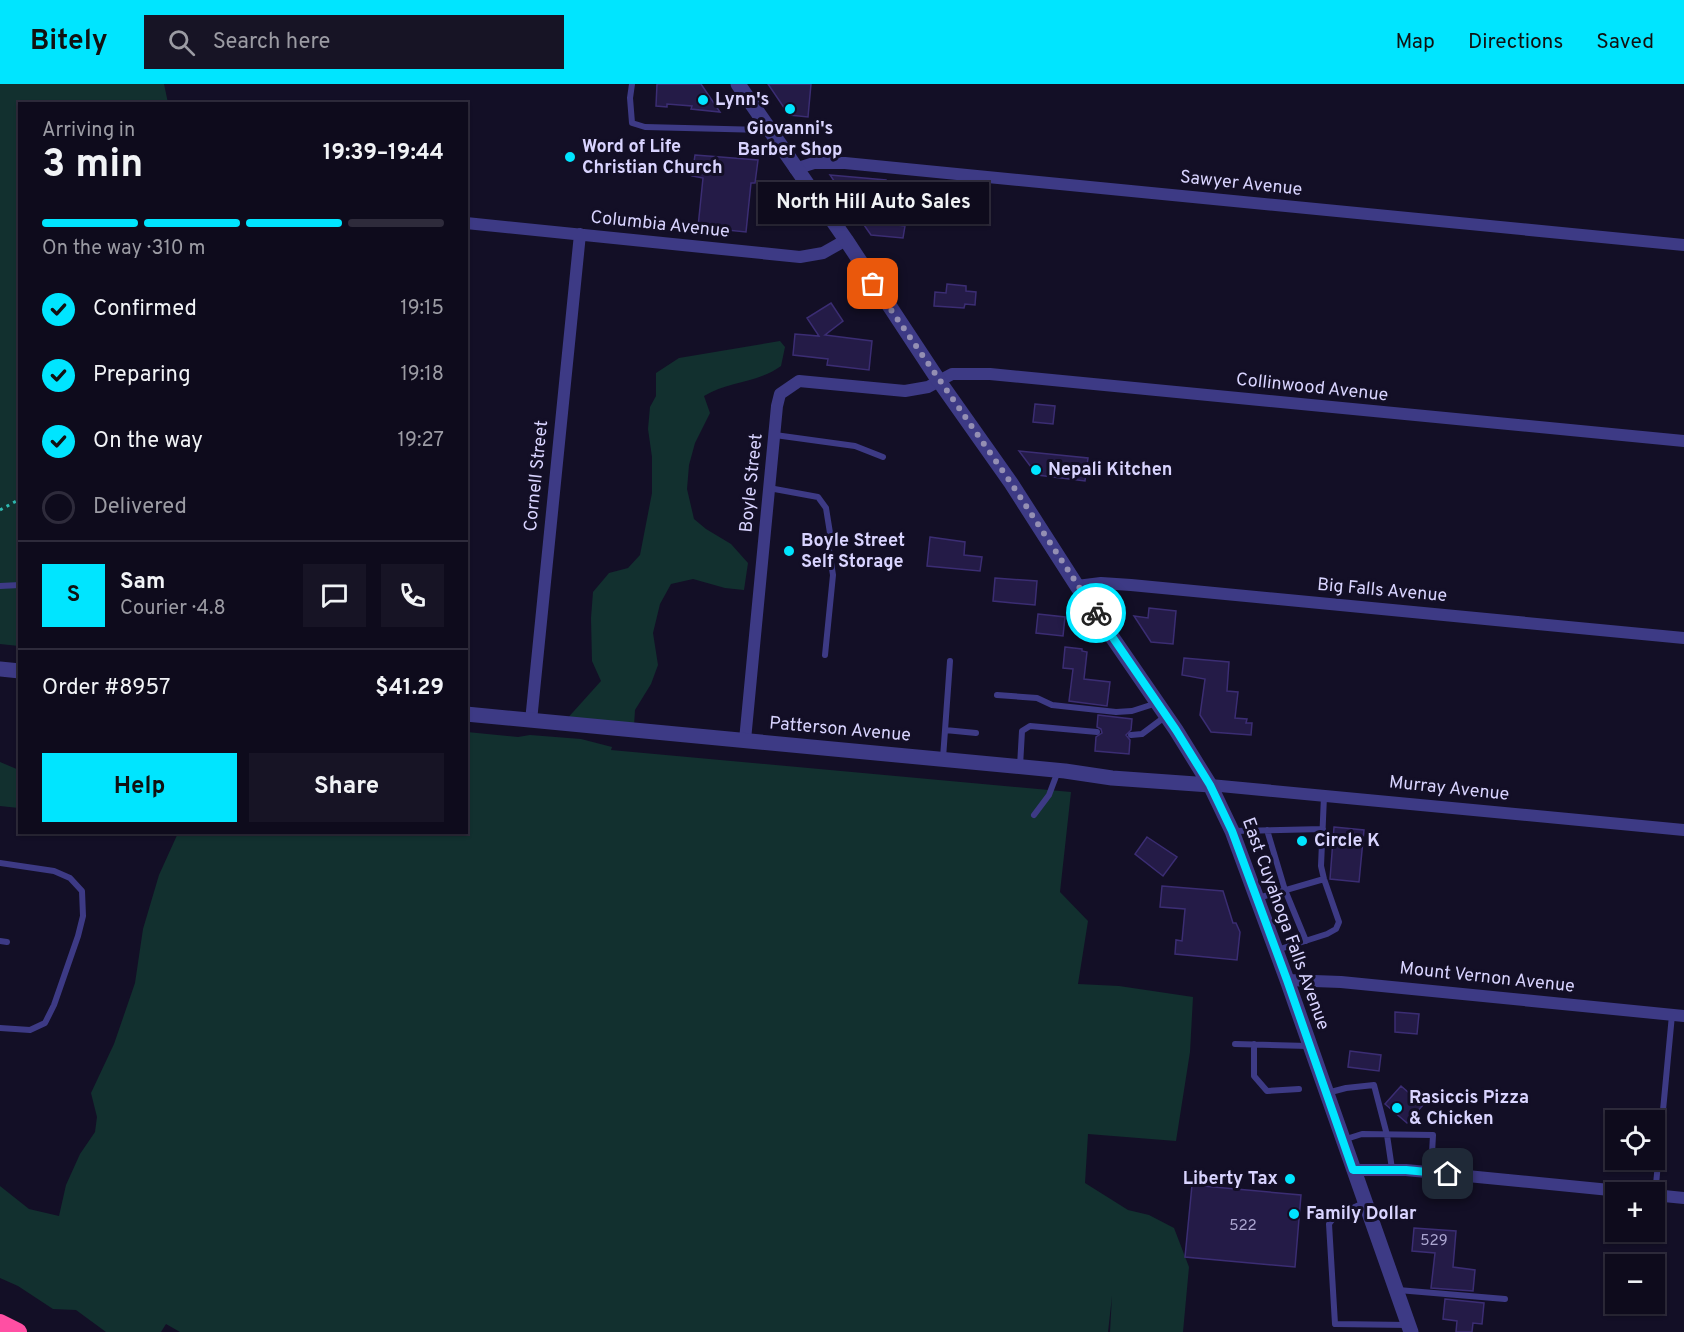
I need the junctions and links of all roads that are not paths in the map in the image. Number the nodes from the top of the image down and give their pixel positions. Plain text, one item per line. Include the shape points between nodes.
1 (632, 84) edge
2 (738, 84) edge
3 (769, 130) junction
4 (795, 169) junction
5 (468, 223) edge
6 (580, 234) junction
7 (846, 240) junction
8 (1684, 245) edge
9 (939, 381) junction
10 (775, 435) junction
11 (1684, 441) edge
12 (883, 457) dead end
13 (770, 488) junction
14 (18, 585) edge
15 (0, 586) edge
16 (1077, 586) junction
17 (1684, 638) edge
18 (825, 655) dead end
19 (950, 661) dead end
20 (0, 669) edge
21 (18, 671) edge
22 (997, 695) dead end
23 (1162, 710) junction
24 (468, 714) edge
25 (531, 721) junction
26 (945, 730) junction
27 (1097, 732) dead end
28 (976, 733) dead end
29 (1131, 735) dead end
30 (745, 740) junction
31 (943, 759) junction
32 (1020, 766) junction
33 (1058, 770) junction
34 (1210, 785) junction
35 (1324, 795) junction
36 (1034, 815) dead end
37 (1323, 829) junction
38 (1267, 830) junction
39 (1684, 830) edge
40 (1232, 831) junction
41 (0, 863) edge
42 (1324, 879) junction
43 (1285, 890) junction
44 (1257, 898) junction
45 (1306, 941) junction
46 (1276, 951) junction
47 (1287, 980) junction
48 (1678, 1016) edge
49 (0, 1028) edge
50 (1235, 1044) dead end
51 (1254, 1044) junction
52 (1308, 1046) junction
53 (1299, 1089) dead end
54 (1326, 1094) junction
55 (1387, 1134) junction
56 (1342, 1140) junction
57 (1392, 1169) junction
58 (1353, 1170) junction
59 (1431, 1172) junction
60 (1657, 1182) edge
61 (1605, 1189) edge
62 (1665, 1196) edge
63 (1684, 1198) edge
64 (1365, 1203) junction
65 (1396, 1290) junction
66 (1505, 1299) dead end
67 (0, 1323) edge
68 (1410, 1329) edge
69 (18, 1332) edge

1 - 3 lane via 632,123 645,127
2 - 3 street, East Cuyahoga Falls Avenue
3 - 4 street, East Cuyahoga Falls Avenue
4 - 7 street, East Cuyahoga Falls Avenue
4 - 8 street, Sawyer Avenue via 817,163 845,163
5 - 6 street, Columbia Avenue
6 - 7 street, Columbia Avenue via 800,257 823,253
6 - 25 street, Cornell Street
7 - 9 street, East Cuyahoga Falls Avenue
9 - 10 street, Boyle Street via 905,391 799,381 780,394
9 - 11 street, Collinwood Avenue via 952,374 990,374
9 - 16 street, East Cuyahoga Falls Avenue
10 - 12 lane via 855,446
10 - 13 street, Boyle Street
13 - 18 lane via 818,497 826,508 833,575
13 - 30 street, Boyle Street
14 - 15 lane
16 - 17 street, Big Falls Avenue via 1131,585
16 - 23 street, East Cuyahoga Falls Avenue
19 - 26 lane
20 - 21 street
22 - 23 lane via 1116,712
23 - 29 lane via 1142,734
23 - 34 street, East Cuyahoga Falls Avenue
24 - 25 street, Patterson Avenue
25 - 30 street, Patterson Avenue
26 - 28 lane
26 - 31 lane
27 - 32 lane via 1030,726 1022,731
30 - 31 street, Patterson Avenue
31 - 32 street, Patterson Avenue
32 - 33 street, Patterson Avenue
33 - 34 street, Patterson Avenue
33 - 36 lane via 1049,795
34 - 35 street, Murray Avenue
34 - 40 street, East Cuyahoga Falls Avenue
35 - 37 lane
35 - 39 street, Murray Avenue
37 - 38 lane
37 - 42 lane
38 - 40 lane
38 - 43 lane
40 - 44 street, East Cuyahoga Falls Avenue
41 - 49 lane via 54,871 70,878 82,891 83,916 45,1023 30,1030
42 - 43 lane
42 - 45 lane via 1339,922 1336,929
43 - 44 lane
43 - 45 lane
44 - 46 street, East Cuyahoga Falls Avenue
45 - 46 lane
46 - 47 street, East Cuyahoga Falls Avenue
47 - 48 street, Mount Vernon Avenue
47 - 52 street, East Cuyahoga Falls Avenue
48 - 60 lane
50 - 51 lane
51 - 52 lane
51 - 53 lane via 1254,1076 1267,1091
52 - 54 street, East Cuyahoga Falls Avenue
54 - 55 lane via 1374,1084
54 - 56 street, East Cuyahoga Falls Avenue
55 - 56 lane via 1362,1134
55 - 57 lane
55 - 59 lane via 1433,1135
56 - 58 street, East Cuyahoga Falls Avenue
57 - 58 street
57 - 59 street
58 - 64 street, East Cuyahoga Falls Avenue
59 - 61 street
62 - 63 street
64 - 65 street, East Cuyahoga Falls Avenue
64 - 68 lane via 1336,1215 1329,1224 1335,1324
65 - 66 lane
65 - 68 street, East Cuyahoga Falls Avenue
67 - 69 highway

